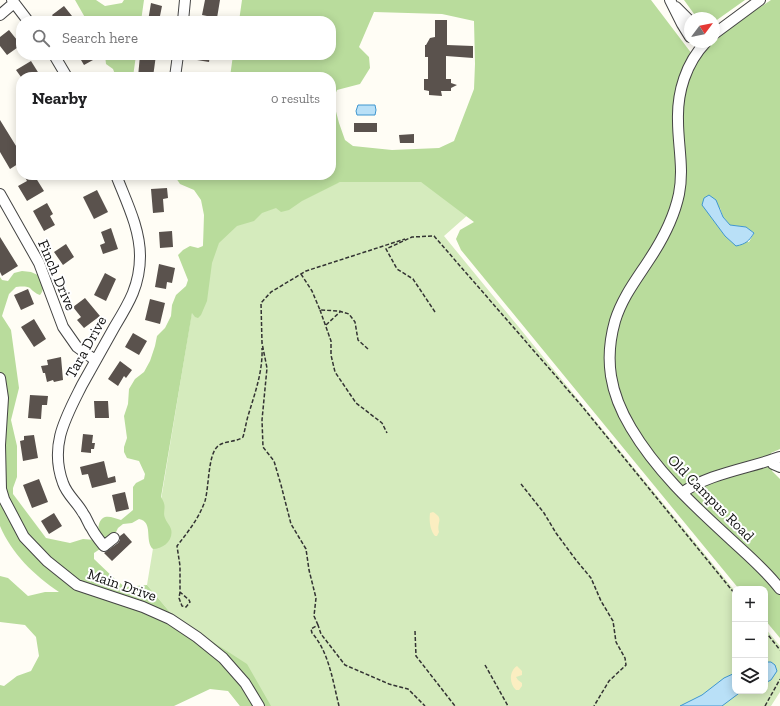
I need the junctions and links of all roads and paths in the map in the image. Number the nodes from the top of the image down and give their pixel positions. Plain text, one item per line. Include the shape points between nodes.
1 (185, 0) edge
2 (760, 0) edge
3 (13, 2) edge
4 (671, 2) edge
5 (0, 15) edge
6 (684, 15) edge
7 (24, 16) edge
8 (183, 16) edge
9 (684, 27) edge
10 (720, 30) edge
11 (700, 48) edge
12 (57, 60) edge
13 (177, 60) edge
14 (64, 72) edge
15 (175, 72) edge
16 (118, 180) edge
17 (0, 194) edge
18 (412, 237) junction
19 (301, 274) junction
20 (320, 310) junction
21 (341, 311) junction
22 (435, 312) dead end
23 (326, 325) junction
24 (262, 344) junction
25 (368, 349) dead end
26 (95, 360) junction
27 (0, 378) edge
28 (387, 433) dead end
29 (775, 463) edge
30 (521, 484) dead end
31 (682, 493) junction
32 (114, 538) dead end
33 (780, 589) edge
34 (732, 590) edge
35 (180, 592) junction
36 (318, 625) junction
37 (415, 631) dead end
38 (768, 635) edge
39 (780, 650) edge
40 (485, 665) dead end
41 (780, 679) edge
42 (259, 706) edge
43 (339, 706) edge
44 (425, 706) edge
45 (455, 706) edge
46 (508, 706) edge
47 (594, 706) edge
48 (765, 706) edge

1 - 8 street
2 - 10 street
3 - 5 street
3 - 7 street
4 - 6 street
4 - 9 street
11 - 31 street, Old Campus Road via 682,82 678,100 682,175 676,208 662,240 634,281 622,304 609,354 614,394 622,412 650,458
12 - 14 street
13 - 15 street
16 - 26 street, Tara Drive via 138,235 138,276 133,296
17 - 26 street, Finch Drive via 39,263 63,327 77,347
18 - 19 path
18 - 22 path via 386,249 397,269 413,279
18 - 34 path via 434,236 581,405
19 - 20 path
19 - 24 path via 271,292 261,303
20 - 21 path
20 - 23 path
21 - 23 path
21 - 25 path via 349,314 355,322 358,340
23 - 28 path via 336,372 356,403 382,423
24 - 35 path via 262,361 243,437 219,445 215,449 200,516 177,546
24 - 36 path via 267,368 262,420 263,447 274,461 291,524 306,549 316,598 314,616
26 - 32 street, Tara Drive via 63,423 58,455 63,483 92,529 104,546
27 - 42 street, Main Drive via 1,489 24,537 77,585 143,607 170,619 197,637 223,658 245,683
29 - 31 street via 702,481
30 - 47 path via 591,578 613,621 616,642 626,665 609,681
31 - 33 street, Old Campus Road
35 - 35 path via 190,602 186,607 180,602
36 - 43 path via 311,629 312,634 324,652
36 - 44 path via 345,665 389,684 408,689
37 - 45 path via 416,656
38 - 39 path
40 - 46 path
41 - 48 path

